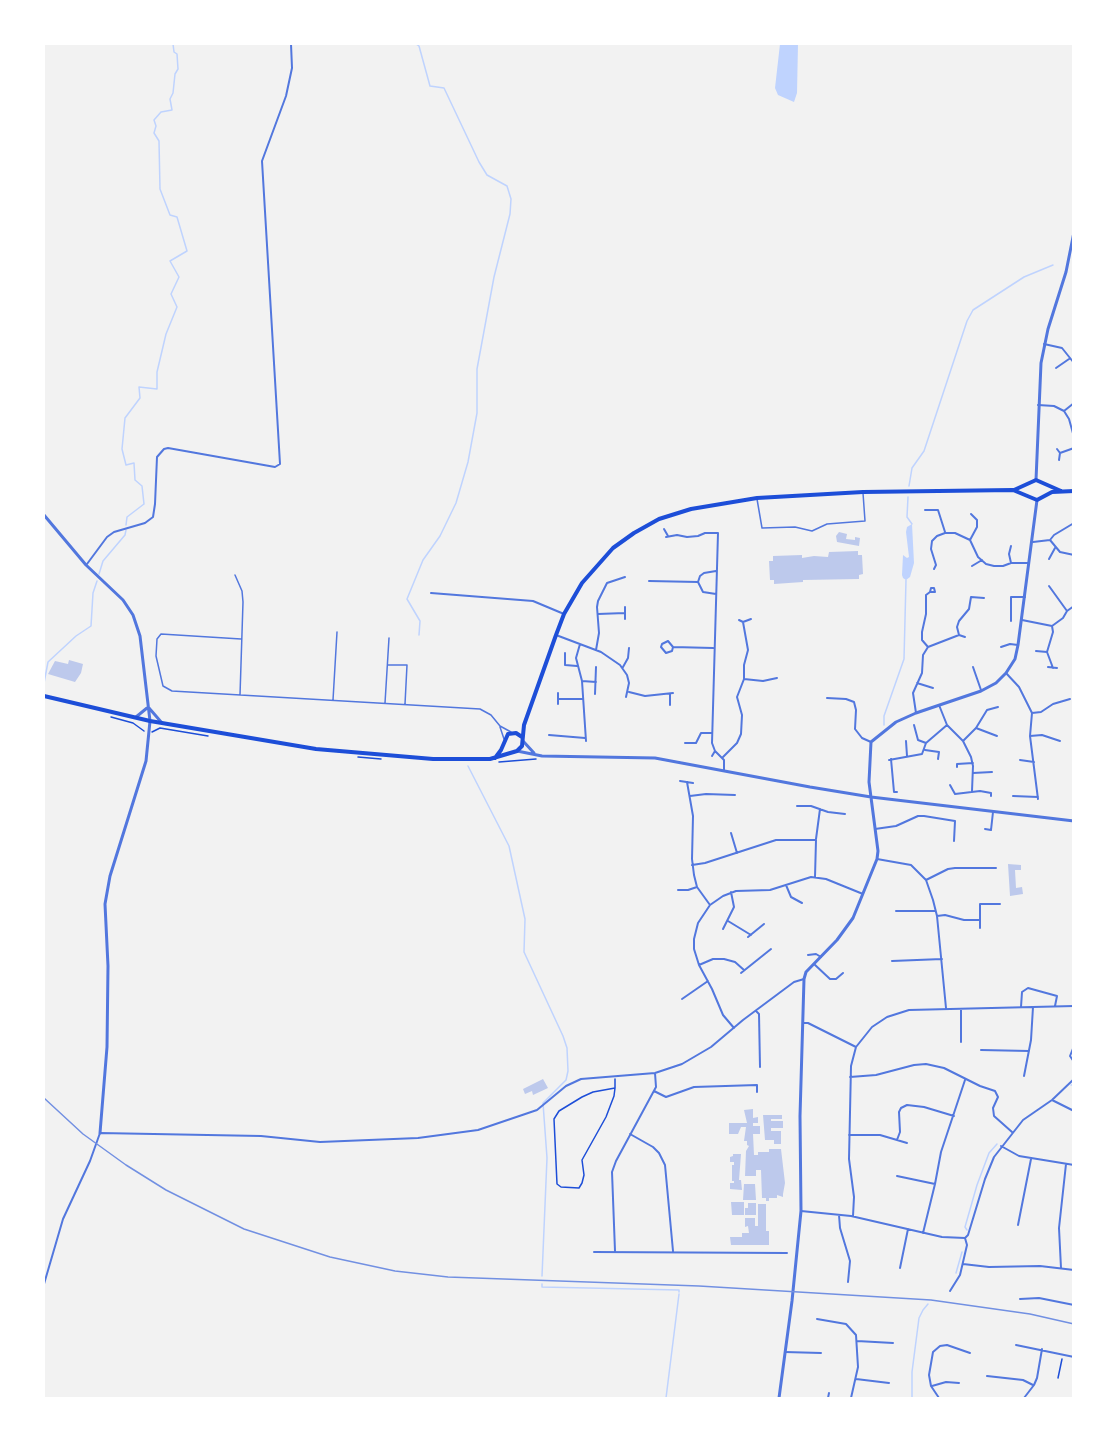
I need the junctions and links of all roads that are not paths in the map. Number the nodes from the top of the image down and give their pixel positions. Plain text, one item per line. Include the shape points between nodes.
1 (291, 44) edge
2 (1074, 232) edge
3 (1072, 244) edge
4 (1044, 344) junction
5 (1069, 359) junction
6 (1074, 363) edge
7 (1056, 368) dead end
8 (1074, 403) edge
9 (1038, 405) junction
10 (1064, 411) junction
11 (1074, 437) edge
12 (1074, 448) edge
13 (1057, 449) dead end
14 (1060, 453) junction
15 (1059, 460) dead end
16 (1036, 480) junction
17 (1043, 483) junction
18 (1027, 484) junction
19 (1013, 490) junction
20 (1061, 491) junction
21 (1074, 491) edge
22 (863, 492) junction
23 (1044, 495) junction
24 (1028, 496) junction
25 (757, 498) junction
26 (1037, 500) junction
27 (925, 510) dead end
28 (971, 514) dead end
29 (44, 515) edge
30 (1074, 523) edge
31 (664, 529) dead end
32 (945, 533) junction
33 (970, 540) junction
34 (1050, 540) junction
35 (1033, 542) junction
36 (1011, 546) dead end
37 (1055, 548) junction
38 (1074, 555) edge
39 (1049, 559) dead end
40 (982, 560) junction
41 (1011, 563) junction
42 (1029, 563) junction
43 (86, 565) junction
44 (972, 566) dead end
45 (934, 569) dead end
46 (716, 571) junction
47 (235, 575) dead end
48 (625, 577) dead end
49 (649, 581) dead end
50 (698, 582) junction
51 (1048, 586) dead end
52 (930, 592) dead end
53 (431, 593) dead end
54 (716, 594) junction
55 (1025, 597) junction
56 (984, 598) dead end
57 (1074, 606) edge
58 (625, 608) dead end
59 (1067, 611) junction
60 (625, 613) junction
61 (564, 614) junction
62 (597, 614) junction
63 (625, 619) dead end
64 (751, 619) dead end
65 (739, 620) dead end
66 (1022, 620) junction
67 (1011, 621) dead end
68 (743, 622) junction
69 (1052, 626) junction
70 (337, 632) dead end
71 (556, 635) junction
72 (959, 635) junction
73 (965, 637) dead end
74 (389, 638) dead end
75 (241, 639) junction
76 (579, 644) junction
77 (1018, 645) junction
78 (673, 647) dead end
79 (928, 647) junction
80 (1001, 647) dead end
81 (629, 648) dead end
82 (713, 648) junction
83 (596, 650) junction
84 (1036, 651) dead end
85 (1047, 652) junction
86 (565, 653) dead end
87 (387, 664) junction
88 (578, 666) junction
89 (596, 667) dead end
90 (1048, 667) dead end
91 (622, 668) junction
92 (973, 668) dead end
93 (1053, 668) junction
94 (1058, 668) dead end
95 (1006, 673) junction
96 (777, 678) dead end
97 (744, 679) junction
98 (582, 681) junction
99 (596, 682) junction
100 (916, 683) junction
101 (933, 688) dead end
102 (981, 691) junction
103 (628, 692) junction
104 (558, 693) dead end
105 (595, 694) dead end
106 (240, 695) junction
107 (44, 696) edge
108 (626, 697) dead end
109 (827, 698) dead end
110 (558, 699) junction
111 (583, 699) junction
112 (1070, 699) dead end
113 (333, 701) junction
114 (385, 703) junction
115 (405, 704) junction
116 (558, 704) dead end
117 (670, 705) dead end
118 (939, 705) junction
119 (148, 706) junction
120 (998, 707) dead end
121 (916, 713) junction
122 (1032, 713) junction
123 (134, 718) junction
124 (150, 721) junction
125 (162, 723) junction
126 (524, 724) junction
127 (914, 725) dead end
128 (947, 725) junction
129 (500, 726) junction
130 (976, 728) junction
131 (513, 733) junction
132 (712, 733) junction
133 (549, 735) dead end
134 (997, 736) dead end
135 (1030, 736) junction
136 (504, 740) junction
137 (523, 740) junction
138 (906, 741) dead end
139 (963, 741) junction
140 (1060, 741) dead end
141 (871, 742) junction
142 (685, 743) dead end
143 (926, 743) junction
144 (925, 750) junction
145 (515, 751) junction
146 (715, 751) junction
147 (535, 754) junction
148 (712, 756) dead end
149 (907, 756) junction
150 (723, 757) junction
151 (938, 759) dead end
152 (494, 760) junction
153 (1020, 760) dead end
154 (1034, 762) junction
155 (973, 763) junction
156 (957, 767) dead end
157 (724, 770) junction
158 (992, 772) dead end
159 (973, 773) junction
160 (680, 781) dead end
161 (687, 782) junction
162 (693, 783) dead end
163 (950, 785) dead end
164 (972, 790) junction
165 (897, 792) dead end
166 (735, 795) dead end
167 (690, 796) junction
168 (871, 796) junction
169 (991, 796) dead end
170 (1013, 796) dead end
171 (797, 806) dead end
172 (820, 809) junction
173 (993, 812) junction
174 (845, 814) dead end
175 (945, 814) dead end
176 (944, 819) junction
177 (1074, 821) edge
178 (875, 829) junction
179 (985, 829) dead end
180 (731, 833) dead end
181 (816, 840) junction
182 (954, 841) dead end
183 (737, 853) junction
184 (877, 859) junction
185 (692, 865) junction
186 (996, 868) dead end
187 (815, 877) junction
188 (926, 880) junction
189 (786, 885) junction
190 (697, 887) junction
191 (678, 890) dead end
192 (732, 892) junction
193 (863, 894) junction
194 (802, 903) dead end
195 (1000, 904) dead end
196 (710, 905) junction
197 (896, 910) dead end
198 (936, 910) junction
199 (937, 916) junction
200 (980, 920) junction
201 (728, 921) junction
202 (764, 924) dead end
203 (980, 928) dead end
204 (723, 929) dead end
205 (771, 949) dead end
206 (808, 955) dead end
207 (822, 957) junction
208 (942, 959) junction
209 (892, 961) dead end
210 (699, 964) junction
211 (814, 964) junction
212 (744, 970) junction
213 (741, 973) dead end
214 (843, 973) dead end
215 (804, 979) junction
216 (708, 981) junction
217 (682, 999) dead end
218 (1055, 1006) junction
219 (1074, 1006) edge
220 (1034, 1007) junction
221 (946, 1008) junction
222 (1021, 1008) junction
223 (961, 1009) junction
224 (756, 1011) junction
225 (803, 1023) junction
226 (734, 1028) junction
227 (961, 1042) dead end
228 (1074, 1046) edge
229 (856, 1047) junction
230 (981, 1050) dead end
231 (1029, 1051) junction
232 (1074, 1062) edge
233 (760, 1067) dead end
234 (655, 1073) junction
235 (1024, 1076) dead end
236 (850, 1077) junction
237 (1074, 1079) edge
238 (966, 1080) junction
239 (654, 1090) junction
240 (757, 1092) dead end
241 (1052, 1100) junction
242 (1074, 1111) edge
243 (954, 1116) junction
244 (1012, 1132) junction
245 (100, 1133) junction
246 (630, 1134) junction
247 (849, 1135) junction
248 (897, 1140) junction
249 (907, 1143) dead end
250 (1001, 1146) junction
251 (1031, 1159) junction
252 (1066, 1164) junction
253 (1074, 1165) edge
254 (897, 1176) dead end
255 (935, 1184) junction
256 (801, 1211) junction
257 (839, 1215) junction
258 (853, 1216) junction
259 (1018, 1224) dead end
260 (908, 1229) junction
261 (922, 1233) junction
262 (965, 1238) junction
263 (594, 1252) dead end
264 (615, 1252) junction
265 (673, 1252) junction
266 (788, 1253) dead end
267 (962, 1263) junction
268 (900, 1268) dead end
269 (1061, 1268) junction
270 (1074, 1270) edge
271 (848, 1282) dead end
272 (44, 1284) edge
273 (950, 1291) dead end
274 (1020, 1299) dead end
275 (1074, 1305) edge
276 (817, 1319) dead end
277 (858, 1341) junction
278 (893, 1343) dead end
279 (1016, 1345) dead end
280 (1042, 1349) junction
281 (785, 1352) junction
282 (821, 1353) dead end
283 (970, 1353) dead end
284 (1074, 1357) edge
285 (987, 1376) dead end
286 (856, 1379) junction
287 (889, 1383) dead end
288 (959, 1383) dead end
289 (1034, 1385) junction
290 (931, 1386) junction
291 (829, 1393) dead end
292 (779, 1398) edge
293 (828, 1398) edge
294 (851, 1398) edge
295 (939, 1398) edge
296 (1024, 1398) edge

1 - 43 street via 292,68 286,96 262,161 280,464 276,467 164,449 157,457 153,517 107,537
2 - 3 street
3 - 4 street
4 - 5 street via 1062,348
4 - 9 street
5 - 6 street
5 - 7 street
8 - 10 street
9 - 10 street via 1056,406
9 - 16 street
10 - 11 street
12 - 14 street
13 - 14 street
14 - 15 street
16 - 17 main road
16 - 18 main road
17 - 20 main road
17 - 23 main road
18 - 19 main road
18 - 24 main road
19 - 22 main road
19 - 24 main road
20 - 21 main road
20 - 23 main road
22 - 25 main road
22 - 25 lane via 865,521 827,524 812,531 762,528
23 - 26 main road
24 - 26 main road
25 - 61 main road via 691,509 634,532 597,565
26 - 35 street
27 - 32 street via 938,510
28 - 33 street via 977,527
29 - 43 street
30 - 34 street
31 - 46 street via 667,536 718,533
32 - 33 street
32 - 45 street via 932,541
33 - 40 street
34 - 35 street
34 - 37 street
35 - 42 street
36 - 41 street
37 - 38 street
37 - 39 street
40 - 41 street via 994,566
40 - 44 street
41 - 42 street
42 - 55 street
43 - 119 street via 134,615
46 - 50 street via 704,573
46 - 54 street
47 - 75 lane via 243,596
48 - 62 street via 606,585
49 - 50 street
50 - 54 street via 703,592
51 - 59 street
52 - 79 street via 926,595 922,632
53 - 61 street via 533,601
54 - 82 street
55 - 66 street
55 - 67 street via 1011,597
56 - 72 street via 971,597 969,609 957,627
57 - 59 street
58 - 60 street
59 - 69 street
60 - 62 street
60 - 63 street
61 - 71 main road
62 - 83 street
64 - 68 street
65 - 68 street
66 - 69 street
66 - 77 street
68 - 97 street via 748,650
69 - 85 street
70 - 113 lane
71 - 76 street
71 - 126 main road
72 - 73 street
72 - 79 street
74 - 87 lane
75 - 106 lane
75 - 106 lane via 161,634 156,656 165,689
76 - 83 street
76 - 88 street
77 - 80 street
77 - 95 street
78 - 82 street
79 - 100 street
81 - 91 street
82 - 132 street
83 - 91 street
84 - 85 street
85 - 93 street
86 - 88 street via 565,665
87 - 114 lane
87 - 115 lane via 407,666
88 - 98 street
89 - 99 street
90 - 93 street
91 - 103 street via 628,679
92 - 102 street
93 - 94 street
95 - 102 street
95 - 122 street via 1019,687
96 - 97 street
97 - 150 street via 737,697 742,715 740,737
98 - 99 street
98 - 111 street
99 - 105 street
100 - 101 street
100 - 121 street
102 - 118 street
103 - 108 street
103 - 117 street via 645,696 672,693
104 - 110 street
106 - 113 lane
107 - 123 main road
109 - 141 street via 854,702 855,729
110 - 111 street
110 - 116 street
111 - 133 street via 586,740
112 - 122 street
113 - 114 lane
114 - 115 lane
115 - 129 lane via 480,709
118 - 121 street
118 - 128 street
119 - 123 street
119 - 124 street
119 - 125 street
120 - 130 street via 987,710
121 - 141 street via 896,722
122 - 135 street
123 - 124 main road
124 - 125 main road
124 - 245 street via 146,761 105,904 107,1036
125 - 152 main road via 336,752
126 - 131 main road
126 - 137 main road
127 - 143 street via 918,740
128 - 139 street
128 - 143 street
129 - 131 lane
129 - 136 lane
130 - 134 street
130 - 139 street
131 - 136 main road
131 - 137 main road
132 - 142 street via 700,733 696,743
132 - 146 street
135 - 140 street
135 - 154 street
136 - 145 main road via 508,750
136 - 152 main road
137 - 145 main road
137 - 147 street
138 - 149 street
139 - 155 street
141 - 168 street
143 - 144 street
144 - 149 street via 916,757
144 - 151 street via 939,752
145 - 147 street
145 - 152 main road
146 - 148 street
146 - 150 street
147 - 157 street via 655,758
149 - 165 street via 890,760
150 - 157 street
153 - 154 street
154 - 170 street via 1038,798
155 - 156 street
155 - 159 street
157 - 168 street
158 - 159 street
159 - 164 street
160 - 161 street
161 - 162 street
161 - 167 street
163 - 164 street via 955,794
164 - 169 street
166 - 167 street
167 - 185 street
168 - 173 street
168 - 178 street
171 - 172 street
172 - 174 street
172 - 181 street
173 - 177 street
173 - 179 street via 991,830
175 - 176 street
176 - 178 street via 920,815 896,826
176 - 182 street via 956,822
178 - 184 street
180 - 183 street
181 - 183 street via 780,840
181 - 187 street
183 - 185 street
184 - 188 street via 911,865
184 - 193 street
185 - 190 street
186 - 188 street via 948,869
187 - 189 street
187 - 193 street
188 - 198 street
189 - 192 street
189 - 194 street via 791,897
190 - 191 street
190 - 196 street
192 - 196 street
192 - 201 street via 734,907
193 - 207 street via 853,918
195 - 200 street via 980,904
196 - 210 street via 695,933 694,949
197 - 198 street
198 - 199 street
199 - 200 street
199 - 208 street
200 - 203 street
201 - 202 street via 749,936
201 - 204 street
205 - 212 street
206 - 207 street
207 - 211 street
208 - 209 street
208 - 221 street
210 - 212 street via 724,958
210 - 216 street
211 - 214 street via 830,979
211 - 215 street
212 - 213 street
215 - 224 street via 798,979
215 - 225 street
216 - 217 street
216 - 226 street via 723,1015
218 - 219 street
218 - 220 street
218 - 222 street via 1057,996 1024,989
220 - 222 street
220 - 231 street
221 - 223 street
221 - 229 street via 904,1011 887,1017 868,1030
222 - 223 street
223 - 227 street
224 - 226 street
224 - 233 street
225 - 229 street
225 - 256 street
226 - 234 street via 703,1053
228 - 232 street via 1070,1056
229 - 236 street
230 - 231 street
231 - 235 street
234 - 239 street
234 - 245 street via 581,1079 534,1111 478,1130 448,1135 320,1142 261,1136
236 - 238 street via 926,1064
236 - 247 street
237 - 241 street
238 - 243 street
238 - 244 street via 995,1091 998,1097 994,1116
239 - 240 street via 666,1096 694,1087 757,1085
239 - 246 street
241 - 242 street
241 - 244 street
243 - 248 street via 905,1105 899,1112
243 - 255 street
244 - 250 street
245 - 272 street via 63,1219
246 - 264 street via 611,1176
246 - 265 street via 653,1147 665,1165
247 - 248 street via 880,1135
247 - 258 street
248 - 249 street
250 - 251 street
250 - 262 street via 989,1167
251 - 252 street
251 - 259 street
252 - 253 street
252 - 269 street via 1059,1228
254 - 255 street
255 - 261 street
256 - 257 street
256 - 281 street
257 - 258 street
257 - 271 street via 850,1261
258 - 260 street
260 - 261 street
260 - 268 street
261 - 262 street
262 - 267 street
263 - 264 street
264 - 265 street
265 - 266 street
267 - 269 street
267 - 273 street
269 - 270 street
274 - 275 street via 1039,1298
276 - 277 street via 849,1325
277 - 278 street
277 - 286 street
279 - 280 street
280 - 284 street
280 - 289 street
281 - 282 street
281 - 292 street
283 - 290 street via 947,1345 936,1348 929,1375
285 - 289 street
286 - 287 street
286 - 294 street
288 - 290 street
289 - 296 street
290 - 295 street
291 - 293 street

